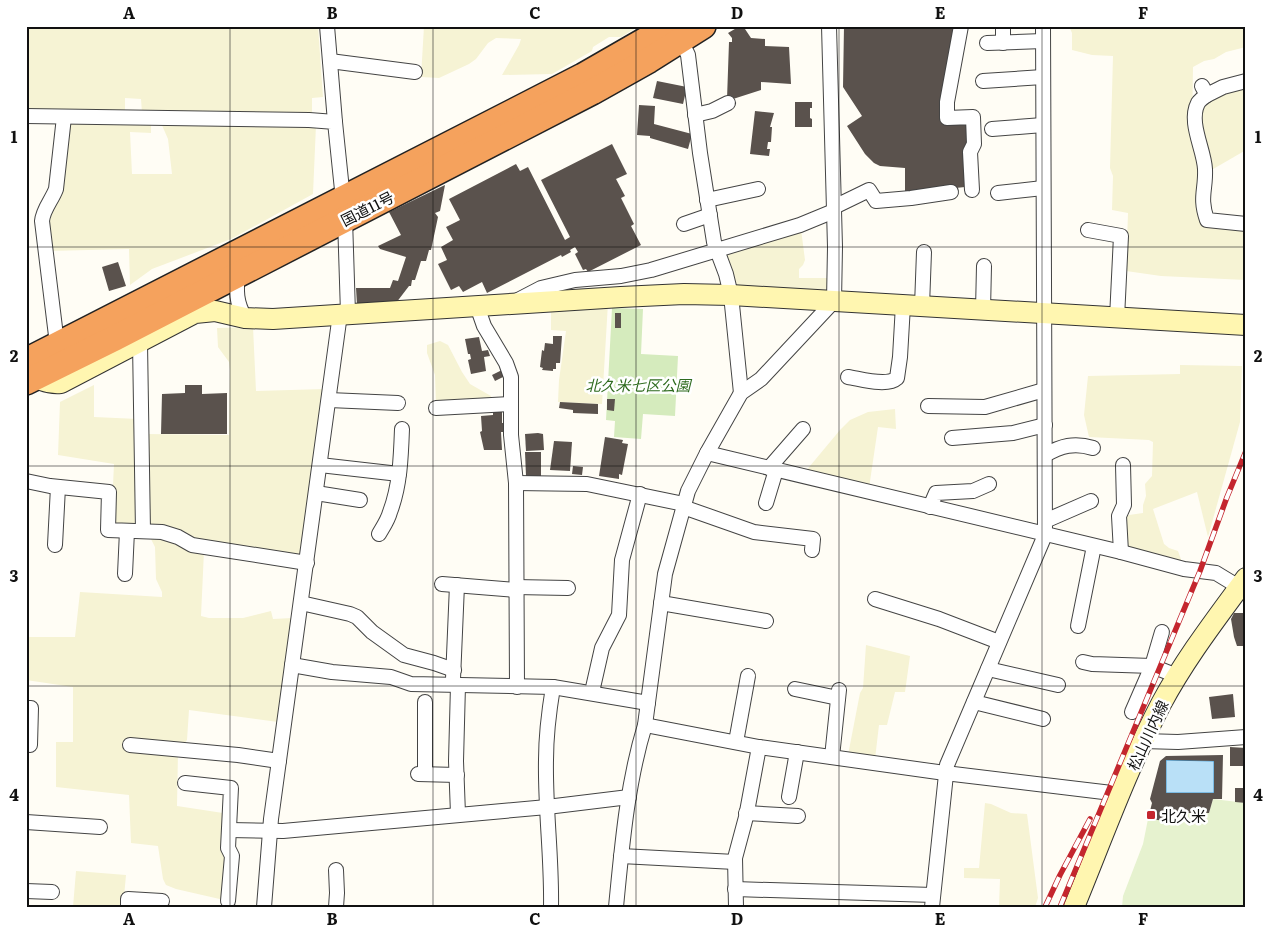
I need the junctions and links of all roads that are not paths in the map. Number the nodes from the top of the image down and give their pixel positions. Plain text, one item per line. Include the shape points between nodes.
1 (327, 26) edge
2 (703, 26) edge
3 (829, 26) edge
4 (961, 26) edge
5 (1003, 26) edge
6 (1043, 26) edge
7 (675, 31) edge
8 (1043, 41) junction
9 (1003, 43) junction
10 (987, 44) dead end
11 (330, 61) junction
12 (415, 72) dead end
13 (1043, 77) junction
14 (983, 81) dead end
15 (1246, 81) edge
16 (728, 103) dead end
17 (695, 114) junction
18 (26, 116) edge
19 (64, 117) junction
20 (335, 122) junction
21 (1043, 125) junction
22 (992, 129) dead end
23 (1043, 188) junction
24 (758, 189) dead end
25 (972, 190) dead end
26 (951, 192) dead end
27 (998, 193) dead end
28 (707, 200) junction
29 (344, 209) junction
30 (834, 209) junction
31 (710, 214) junction
32 (684, 224) dead end
33 (1246, 224) edge
34 (1088, 230) dead end
35 (717, 251) junction
36 (924, 252) dead end
37 (984, 266) dead end
38 (238, 274) junction
39 (731, 295) junction
40 (834, 301) junction
41 (508, 304) junction
42 (477, 306) junction
43 (913, 306) junction
44 (983, 310) junction
45 (344, 313) junction
46 (1044, 314) junction
47 (245, 318) junction
48 (1117, 318) junction
49 (1246, 325) edge
50 (140, 343) junction
51 (57, 344) junction
52 (28, 372) edge
53 (848, 377) dead end
54 (1044, 390) junction
55 (741, 393) junction
56 (329, 400) junction
57 (398, 403) dead end
58 (511, 404) junction
59 (928, 406) dead end
60 (436, 408) dead end
61 (1044, 425) junction
62 (402, 429) dead end
63 (803, 429) dead end
64 (952, 438) dead end
65 (1093, 448) dead end
66 (707, 453) junction
67 (1045, 455) junction
68 (320, 465) junction
69 (1123, 465) dead end
70 (773, 469) junction
71 (399, 474) junction
72 (26, 481) edge
73 (516, 483) junction
74 (989, 484) dead end
75 (58, 487) junction
76 (316, 493) junction
77 (640, 494) junction
78 (360, 500) dead end
79 (1091, 502) dead end
80 (766, 503) dead end
81 (683, 505) junction
82 (930, 507) junction
83 (1045, 528) junction
84 (127, 531) junction
85 (143, 531) junction
86 (379, 534) dead end
87 (55, 545) dead end
88 (1094, 546) junction
89 (812, 550) dead end
90 (1121, 552) junction
91 (307, 563) junction
92 (125, 574) dead end
93 (1243, 582) edge
94 (442, 584) dead end
95 (457, 585) junction
96 (568, 588) dead end
97 (515, 589) junction
98 (875, 598) dead end
99 (301, 603) junction
100 (661, 603) junction
101 (766, 621) dead end
102 (1078, 626) dead end
103 (1162, 632) dead end
104 (999, 642) junction
105 (1083, 662) dead end
106 (292, 665) junction
107 (1152, 666) junction
108 (988, 668) junction
109 (454, 670) junction
110 (748, 676) dead end
111 (1177, 676) junction
112 (455, 685) junction
113 (1058, 685) dead end
114 (517, 687) junction
115 (553, 687) junction
116 (795, 690) dead end
117 (592, 692) junction
118 (424, 702) dead end
119 (974, 702) junction
120 (648, 703) junction
121 (26, 708) edge
122 (1132, 712) dead end
123 (1043, 719) dead end
124 (645, 725) junction
125 (1246, 737) edge
126 (1143, 741) junction
127 (736, 742) junction
128 (32, 745) edge
129 (130, 745) dead end
130 (758, 746) junction
131 (797, 752) junction
132 (832, 757) junction
133 (280, 761) junction
134 (945, 773) junction
135 (457, 775) junction
136 (185, 783) dead end
137 (1120, 794) junction
138 (629, 797) junction
139 (789, 797) dead end
140 (547, 807) junction
141 (746, 813) junction
142 (458, 814) junction
143 (798, 816) dead end
144 (26, 822) edge
145 (100, 827) dead end
146 (229, 830) junction
147 (270, 831) junction
148 (621, 856) junction
149 (735, 862) junction
150 (336, 870) dead end
151 (735, 889) junction
152 (26, 890) edge
153 (52, 892) dead end
154 (162, 901) dead end
155 (228, 901) dead end
156 (933, 901) edge
157 (128, 907) edge
158 (264, 907) edge
159 (336, 907) edge
160 (552, 907) edge
161 (616, 907) edge
162 (736, 907) edge
163 (1074, 907) edge

1 - 11 street
2 - 7 highway, 国道11号
3 - 30 street
4 - 25 street via 947,118 973,118 974,144 970,152
5 - 9 street
6 - 8 street
7 - 17 street via 688,55
7 - 29 highway, 国道11号 via 592,92
8 - 9 street
8 - 13 street
9 - 10 street
11 - 12 street
11 - 20 street
13 - 14 street
13 - 21 street
15 - 33 street via 1205,91 1196,113 1196,132 1206,170 1202,195 1207,220
16 - 17 street via 712,112
17 - 28 street
18 - 19 street
19 - 20 street
19 - 51 street via 56,189 43,212 42,221
20 - 29 street
21 - 22 street
21 - 23 street
23 - 27 street
23 - 46 street
24 - 28 street
26 - 30 street via 876,200 869,190
28 - 31 street
29 - 38 highway, 国道11号
29 - 45 street
29 - 51 highway, 国道11号
30 - 35 street via 800,225
30 - 40 street
31 - 32 street
31 - 35 street
34 - 48 street via 1121,236
35 - 39 street
35 - 41 street via 628,275 575,280 541,288
36 - 43 street
37 - 44 street
38 - 47 street via 238,306
38 - 52 highway, 国道11号
39 - 40 street
39 - 41 street via 675,294
39 - 55 street
40 - 43 street
40 - 55 street via 761,379
41 - 42 street
42 - 45 street
42 - 58 street via 511,377
43 - 44 street
43 - 53 street via 897,378 886,382
44 - 46 street
45 - 47 street
45 - 56 street
46 - 48 street
46 - 54 street
47 - 50 street via 215,311 196,313
48 - 49 street
50 - 52 street via 61,383 52,384
50 - 85 street
51 - 52 highway, 国道11号
54 - 59 street via 985,407
54 - 61 street
55 - 66 street
56 - 57 street
56 - 68 street
58 - 60 street
58 - 73 street
61 - 64 street via 1012,433
61 - 67 street
62 - 71 street
63 - 70 street
65 - 67 street via 1082,444 1069,445
66 - 70 street
66 - 81 street
67 - 83 street
68 - 71 street
68 - 76 street
69 - 90 street via 1124,505 1119,516
70 - 80 street
70 - 82 street
71 - 86 street via 390,512
72 - 75 street
73 - 77 street via 587,484
73 - 97 street
74 - 82 street via 973,492 936,493
75 - 84 street via 109,492 108,530
75 - 87 street
76 - 78 street
76 - 91 street
77 - 81 street
77 - 117 street via 622,560 619,614 602,648
79 - 83 street
81 - 89 street via 752,537 813,539
81 - 100 street
82 - 83 street
83 - 88 street
83 - 104 street
84 - 85 street
84 - 92 street
85 - 91 street via 162,532 192,545
88 - 90 street
88 - 102 street
90 - 93 street
91 - 99 street
93 - 111 street, 松山川内線
94 - 95 street
95 - 97 street
95 - 109 street
96 - 97 street
97 - 114 street
98 - 104 street
99 - 106 street
99 - 109 street via 357,617 404,655
100 - 101 street
100 - 120 street
103 - 107 street
104 - 108 street
105 - 107 street
106 - 112 street via 391,677 411,684
106 - 133 street
107 - 111 street
107 - 122 street
108 - 113 street
108 - 119 street
109 - 112 street
110 - 127 street
111 - 126 street, 松山川内線
112 - 114 street
112 - 135 street
114 - 115 street
115 - 117 street
115 - 140 street via 547,724
116 - 132 street via 838,694
117 - 120 street
118 - 135 street via 421,774
119 - 123 street
119 - 134 street
120 - 124 street
121 - 128 street via 31,708
124 - 127 street
124 - 138 street
125 - 126 street
126 - 137 street, 松山川内線
127 - 130 street
129 - 133 street via 238,754
130 - 131 street
130 - 141 street
131 - 132 street
131 - 139 street
132 - 134 street
133 - 147 street
134 - 137 street
134 - 156 street
135 - 142 street
136 - 146 street via 231,788
137 - 163 street, 松山川内線
138 - 140 street
138 - 148 street
140 - 142 street
140 - 160 street
141 - 143 street
141 - 149 street
142 - 147 street
144 - 145 street
146 - 147 street
146 - 155 street via 228,848 232,856
147 - 158 street
148 - 149 street
148 - 161 street
149 - 151 street
150 - 159 street
151 - 156 street
151 - 162 street
152 - 153 street
154 - 157 street via 128,899

